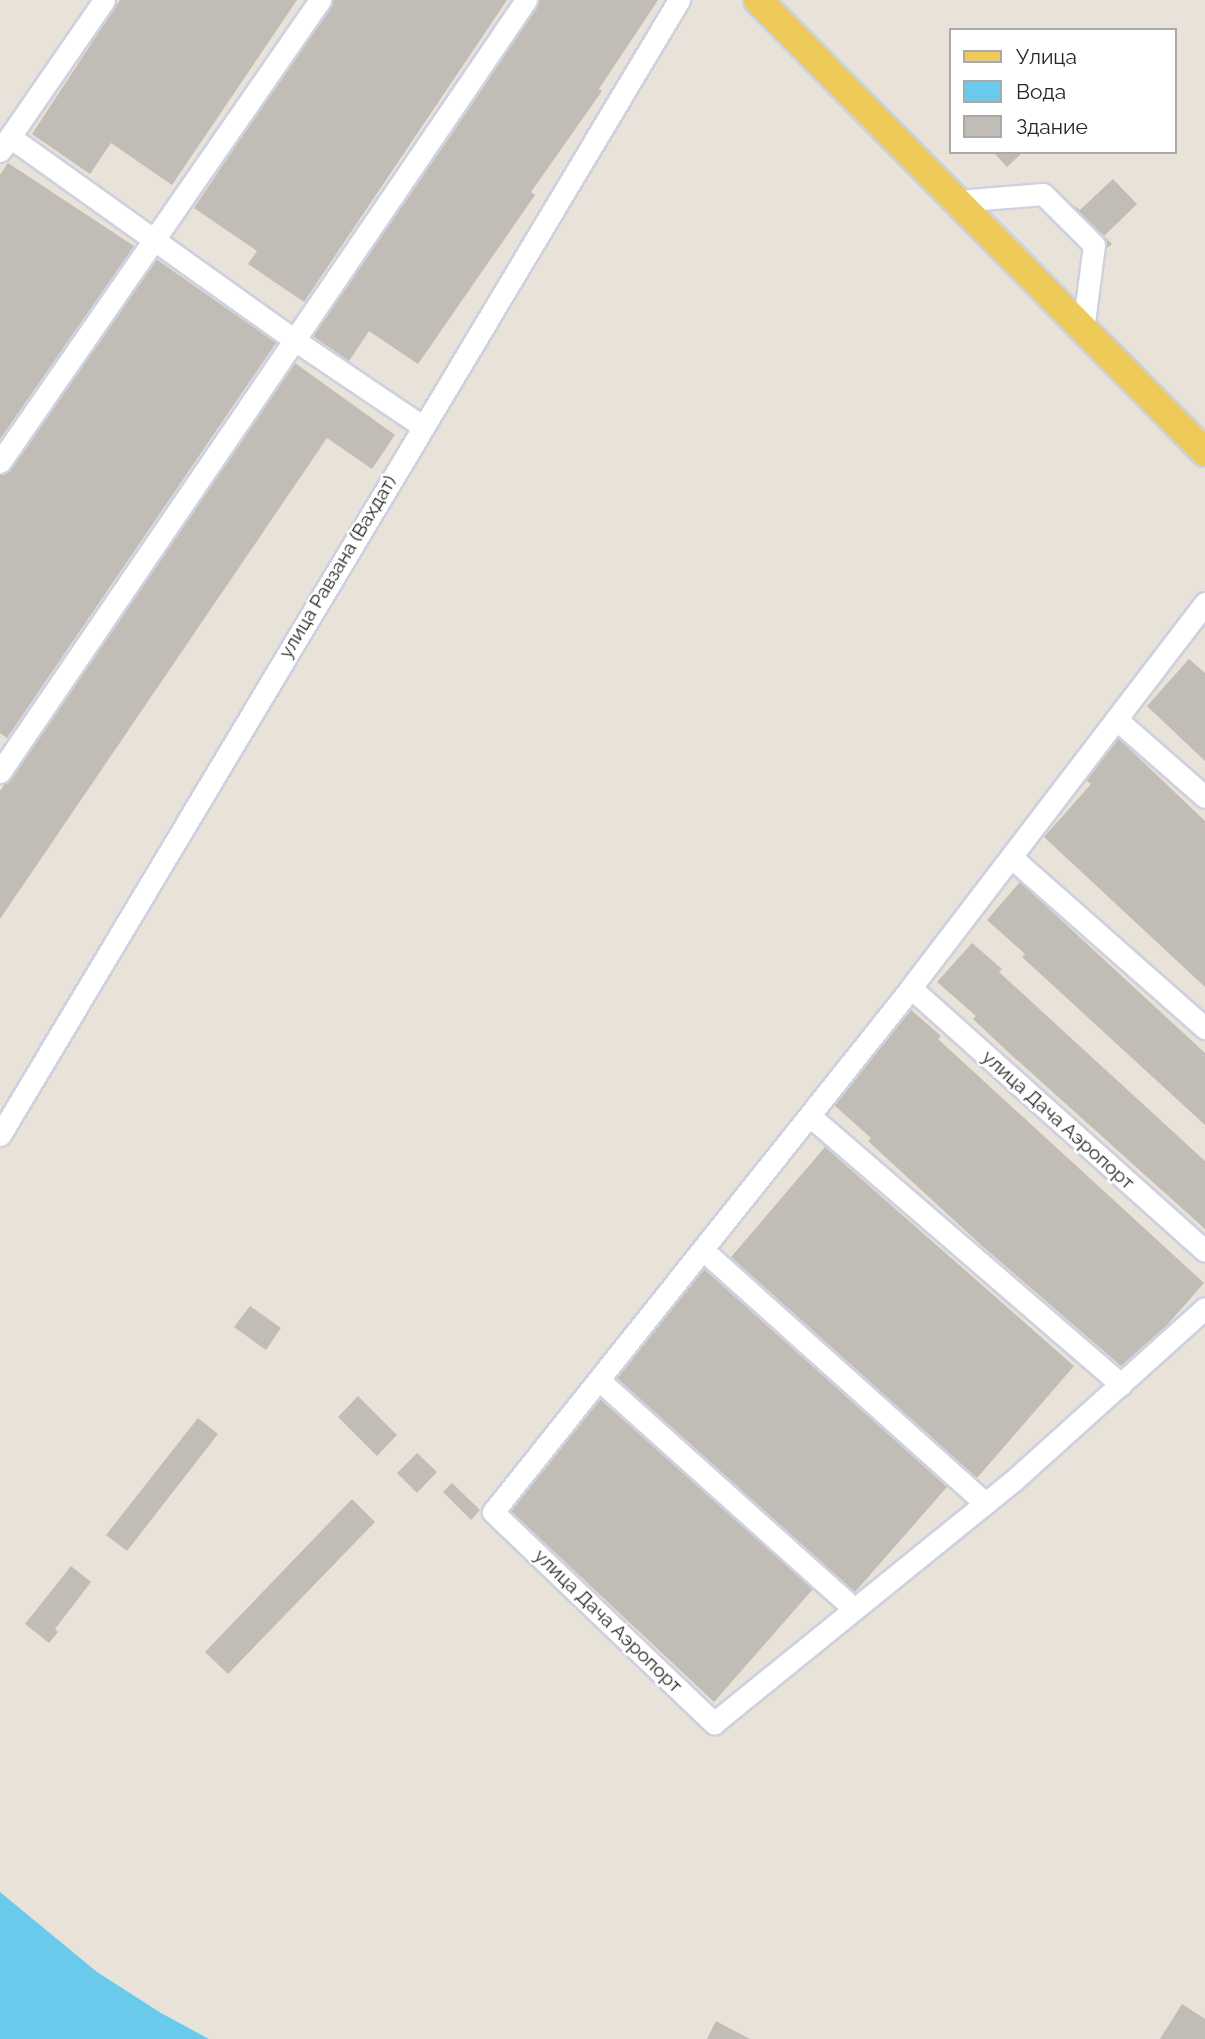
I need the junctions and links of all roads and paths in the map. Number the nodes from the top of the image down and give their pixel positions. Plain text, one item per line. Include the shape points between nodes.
1 (104, 0) edge
2 (320, 0) edge
3 (526, 0) edge
4 (679, 0) edge
5 (758, 0) edge
6 (5, 144) edge
7 (958, 201) junction
8 (155, 238) junction
9 (1083, 330) junction
10 (296, 341) junction
11 (422, 426) junction
12 (1205, 452) edge
13 (0, 463) edge
14 (1205, 603) edge
15 (1116, 719) junction
16 (4, 759) edge
17 (1205, 797) edge
18 (1011, 857) junction
19 (911, 988) junction
20 (1205, 1028) edge
21 (810, 1116) junction
22 (0, 1135) edge
23 (703, 1250) junction
24 (1205, 1251) edge
25 (1205, 1308) edge
26 (599, 1380) junction
27 (1121, 1384) junction
28 (985, 1503) junction
29 (854, 1609) junction

1 - 6 street
2 - 8 street
3 - 10 street
4 - 11 street, улица Равзана (Вахдат)
5 - 7 main road
6 - 8 street
7 - 9 main road
7 - 9 street via 1043,194 1094,246
8 - 10 street
8 - 13 street
9 - 12 main road
10 - 11 street
10 - 16 street
11 - 22 street, улица Равзана (Вахдат)
14 - 15 street, улица Дача Аэропорт
15 - 17 street
15 - 18 street, улица Дача Аэропорт
18 - 19 street, улица Дача Аэропорт
18 - 20 street
19 - 21 street, улица Дача Аэропорт
19 - 24 street, улица Дача Аэропорт
21 - 23 street, улица Дача Аэропорт
21 - 27 street
23 - 26 street, улица Дача Аэропорт
23 - 28 street
25 - 27 street, улица Дача Аэропорт
26 - 29 street
26 - 29 street, улица Дача Аэропорт via 493,1512 714,1723
27 - 28 street, улица Дача Аэропорт
28 - 29 street, улица Дача Аэропорт

